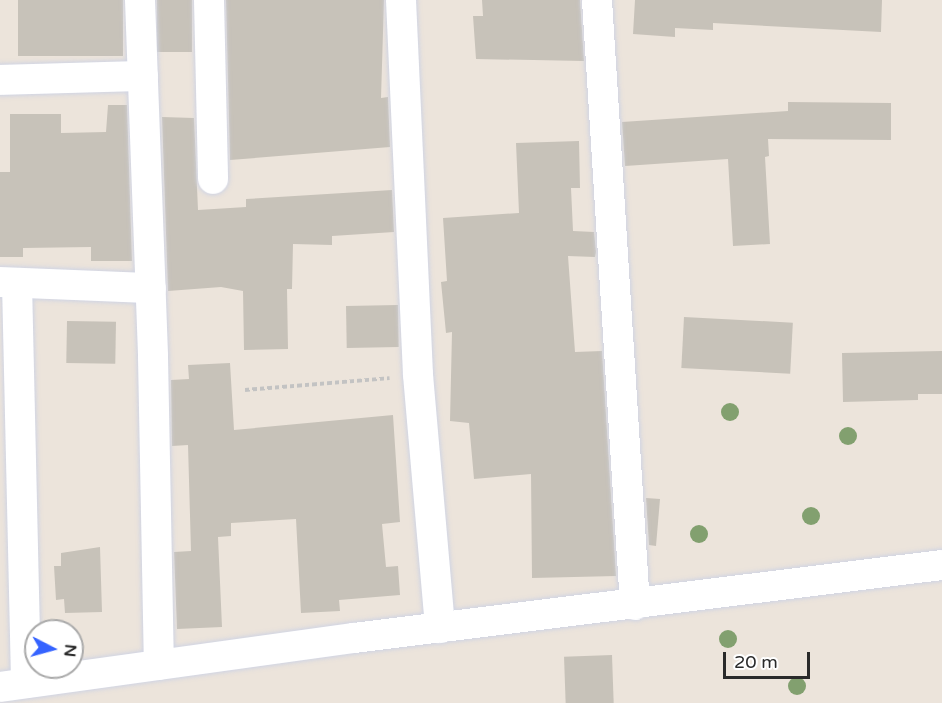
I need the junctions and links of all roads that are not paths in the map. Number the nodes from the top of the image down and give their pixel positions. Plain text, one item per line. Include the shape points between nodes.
1 (140, 0) edge
2 (209, 0) edge
3 (401, 0) edge
4 (597, 0) edge
5 (143, 76) junction
6 (0, 80) edge
7 (213, 179) dead end
8 (8, 282) edge
9 (151, 288) junction
10 (942, 565) edge
11 (635, 604) junction
12 (440, 628) junction
13 (159, 665) junction
14 (13, 685) edge

1 - 5 street
2 - 7 street
3 - 12 street via 418,375
4 - 11 street
5 - 6 street
5 - 9 street
8 - 9 street
8 - 14 street
9 - 13 street
10 - 11 street
11 - 12 street
12 - 13 street
13 - 14 street

